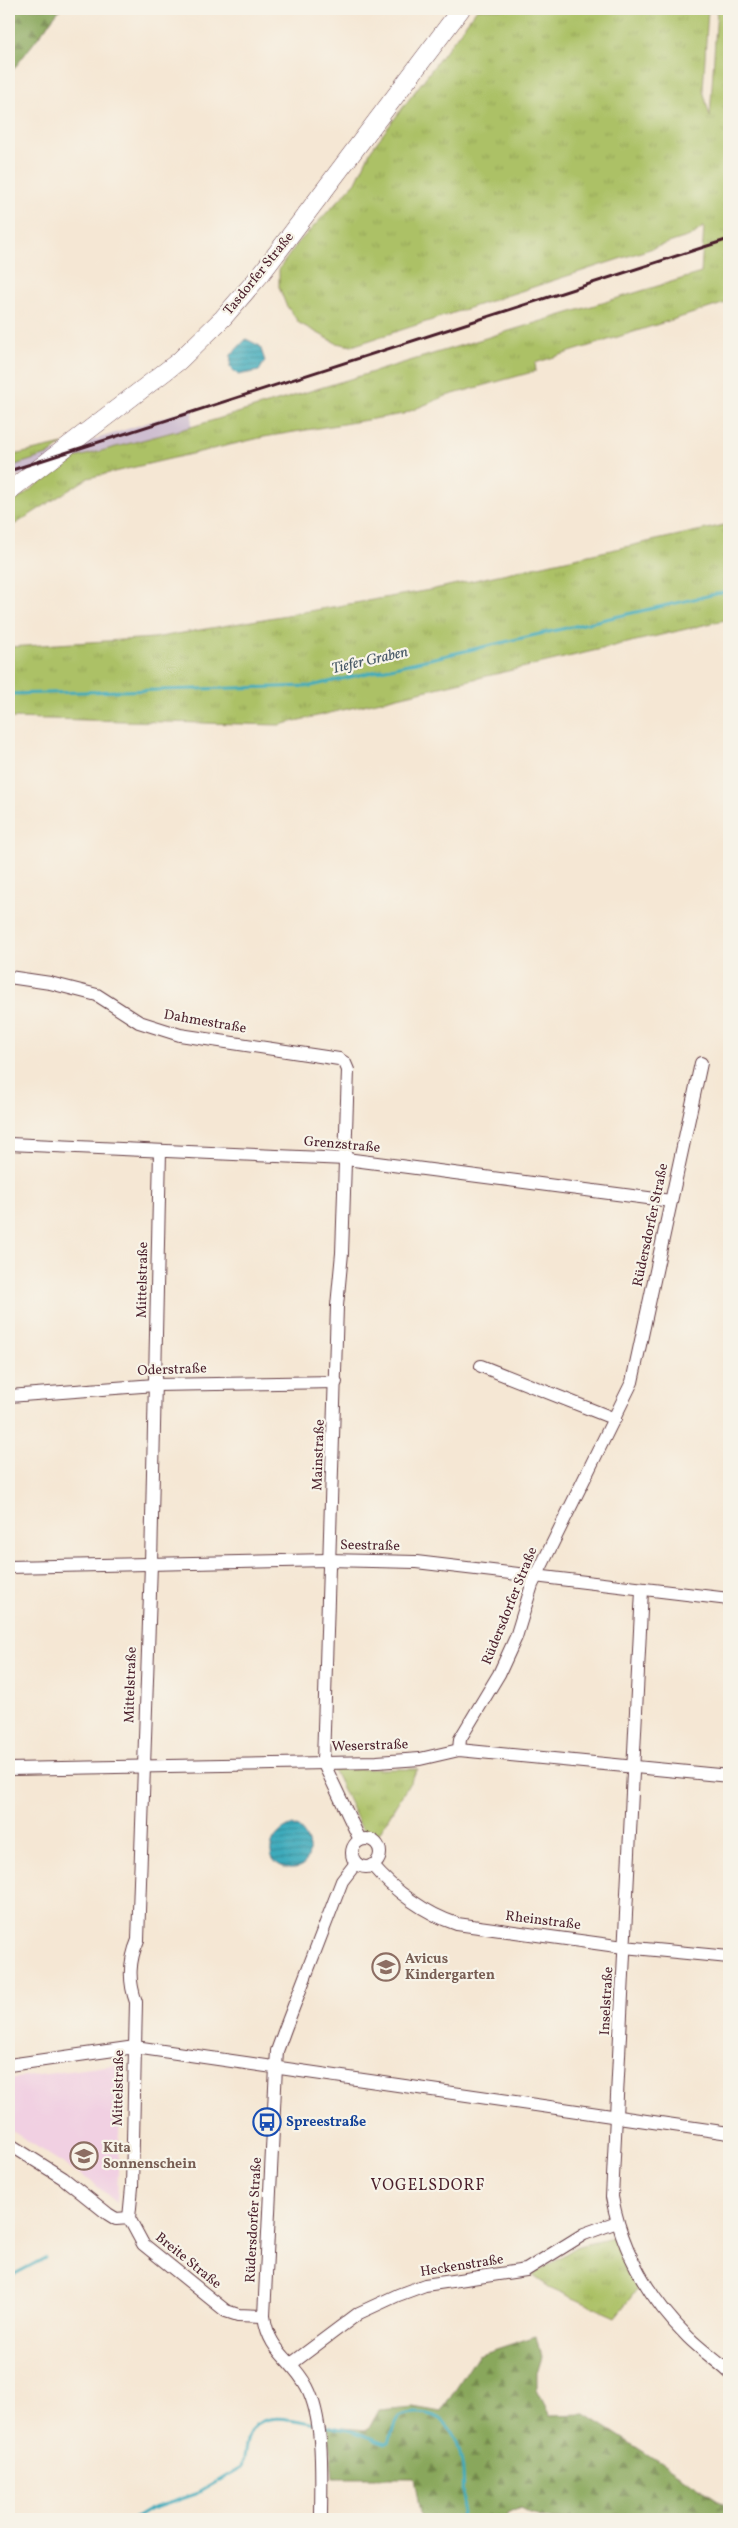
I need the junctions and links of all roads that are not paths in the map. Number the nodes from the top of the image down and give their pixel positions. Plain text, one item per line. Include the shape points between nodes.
1 (461, 9) edge
2 (9, 491) edge
3 (9, 977) edge
4 (345, 1063) joint
5 (700, 1064) dead end
6 (9, 1144) edge
7 (160, 1151) junction
8 (346, 1159) junction
9 (671, 1201) junction
10 (481, 1366) dead end
11 (336, 1382) junction
12 (155, 1385) junction
13 (9, 1396) edge
14 (615, 1419) junction
15 (328, 1560) junction
16 (151, 1564) junction
17 (9, 1568) edge
18 (536, 1576) junction
19 (642, 1590) junction
20 (729, 1599) edge
21 (459, 1750) junction
22 (323, 1762) junction
23 (143, 1766) junction
24 (632, 1766) junction
25 (9, 1769) edge
26 (729, 1776) edge
27 (360, 1840) junction
28 (356, 1863) junction
29 (372, 1865) junction
30 (624, 1947) junction
31 (729, 1956) edge
32 (135, 2047) junction
33 (9, 2065) edge
34 (276, 2067) junction
35 (616, 2117) junction
36 (729, 2132) edge
37 (9, 2144) edge
38 (129, 2218) junction
39 (617, 2222) junction
40 (264, 2316) junction
41 (291, 2364) junction
42 (729, 2372) edge
43 (321, 2519) edge

1 - 2 main road, Tasdorfer Straße via 261,274 212,330 179,361
3 - 4 street, Dahmestraße via 97,995 157,1030 339,1059
4 - 8 street, Mainstraße via 348,1070
5 - 9 street, Rüdersdorfer Straße
6 - 7 street, Grenzstraße
7 - 8 street, Grenzstraße
7 - 12 street, Mittelstraße
8 - 9 street, Grenzstraße
8 - 11 street, Mainstraße
9 - 14 street, Rüdersdorfer Straße via 632,1382
10 - 14 street
11 - 12 street, Oderstraße
11 - 15 street, Mainstraße
12 - 13 street, Oderstraße
12 - 16 street, Mittelstraße
14 - 18 street, Rüdersdorfer Straße
15 - 16 street, Seestraße
15 - 18 street, Seestraße via 416,1562
15 - 22 street, Mainstraße
16 - 17 street, Seestraße
16 - 23 street, Mittelstraße
18 - 19 street, Seestraße
18 - 21 street, Rüdersdorfer Straße via 516,1637 499,1674 460,1739
19 - 20 street, Seestraße
19 - 24 street, Inselstraße
21 - 22 street, Weserstraße via 420,1759
21 - 24 street, Weserstraße
22 - 23 street, Weserstraße
22 - 27 street, Mainstraße
23 - 25 street, Weserstraße
23 - 32 street, Mittelstraße via 138,1940 131,1955 130,1984 136,2002
24 - 26 street, Weserstraße
24 - 30 street, Inselstraße
27 - 28 street via 352,1850
27 - 29 street via 373,1840 379,1846 380,1855
28 - 29 street via 364,1867
28 - 34 street, Rüdersdorfer Straße via 342,1881 285,2028
29 - 30 street, Rheinstraße via 417,1904 457,1924
30 - 31 street, Rheinstraße
30 - 35 street, Inselstraße
32 - 33 street
32 - 34 street
32 - 38 street, Mittelstraße
34 - 35 street
34 - 40 street, Rüdersdorfer Straße
35 - 36 street
35 - 39 street, Inselstraße via 612,2184
37 - 38 street via 63,2178 108,2214
38 - 40 street, Breite Straße via 143,2244 226,2311
39 - 41 street, Heckenstraße via 584,2234 526,2270 425,2285 398,2294 359,2313
39 - 42 street, Inselstraße via 647,2289 689,2338
40 - 41 street, Rüdersdorfer Straße via 272,2344
41 - 43 street, Rüdersdorfer Straße via 307,2387 316,2418

